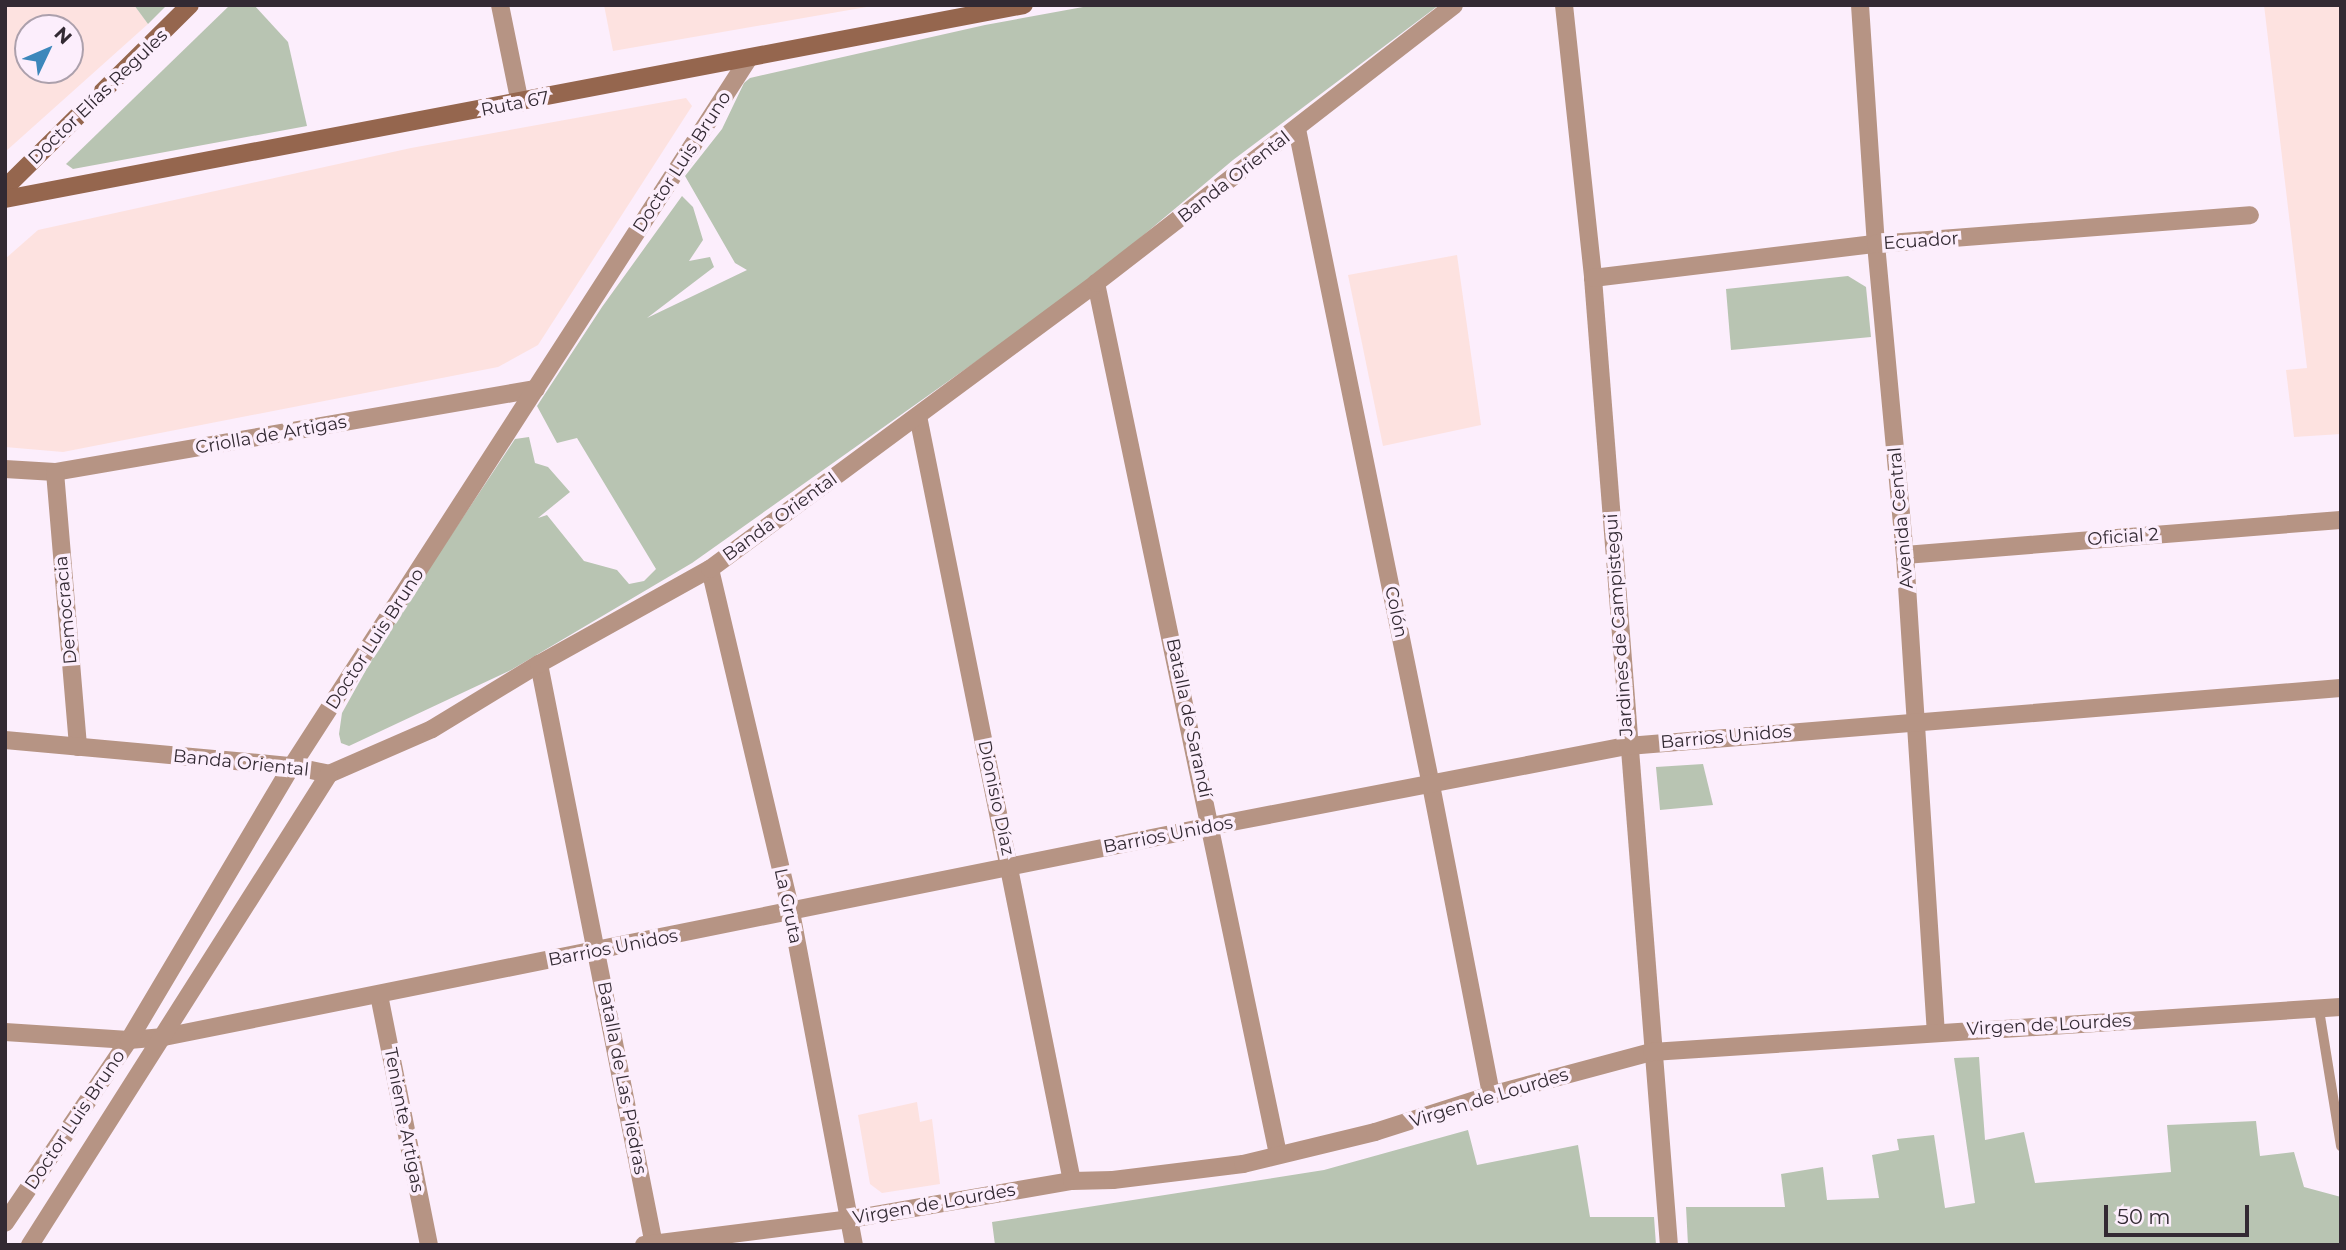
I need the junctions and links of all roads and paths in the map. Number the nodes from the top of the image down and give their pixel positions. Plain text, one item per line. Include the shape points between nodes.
1 (190, 5) edge
2 (500, 5) edge
3 (1024, 5) edge
4 (1454, 5) edge
5 (1564, 5) edge
6 (1860, 5) edge
7 (749, 58) junction
8 (520, 103) junction
9 (1297, 129) junction
10 (5, 188) edge
11 (5, 200) edge
12 (2250, 215) dead end
13 (1876, 244) junction
14 (1593, 278) junction
15 (1096, 283) junction
16 (536, 389) junction
17 (918, 416) junction
18 (5, 469) edge
19 (55, 472) junction
20 (2341, 520) edge
21 (1905, 555) junction
22 (710, 569) junction
23 (539, 664) junction
24 (2341, 688) edge
25 (1916, 722) junction
26 (5, 740) edge
27 (1628, 746) junction
28 (78, 747) junction
29 (292, 766) junction
30 (329, 774) junction
31 (1431, 785) junction
32 (1211, 826) junction
33 (1011, 867) junction
34 (791, 912) junction
35 (597, 951) junction
36 (379, 995) junction
37 (2341, 1007) edge
38 (2319, 1010) junction
39 (5, 1032) edge
40 (1936, 1032) junction
41 (164, 1037) junction
42 (129, 1040) junction
43 (1652, 1052) junction
44 (1491, 1095) junction
45 (2341, 1146) edge
46 (1278, 1154) junction
47 (1072, 1181) junction
48 (851, 1219) junction
49 (5, 1223) edge
50 (651, 1244) edge
51 (30, 1245) edge
52 (429, 1245) edge
53 (854, 1245) edge
54 (1669, 1245) edge

1 - 10 street, Doctor Elías Regules
2 - 8 street
3 - 7 street, Ruta 67
4 - 9 street, Banda Oriental
5 - 14 street, Jardines de Campistegui
6 - 13 street, Avenida Central
7 - 8 street, Ruta 67
7 - 16 street, Doctor Luis Bruno
8 - 11 street, Ruta 67
9 - 15 street, Banda Oriental
9 - 31 street, Colón
12 - 13 street, Ecuador
13 - 14 street, Ecuador
13 - 21 street, Avenida Central
14 - 27 street, Jardines de Campistegui
15 - 17 street, Banda Oriental
15 - 32 street, Batalla de Sarandí
16 - 19 street, Criolla de Artigas
16 - 29 street, Doctor Luis Bruno
17 - 22 street, Banda Oriental
17 - 33 street, Dionisio Díaz
18 - 19 street, Criolla de Artigas
19 - 28 street, Democracia
20 - 21 street, Oficial 2
21 - 25 street, Avenida Central
22 - 23 street, Banda Oriental
22 - 34 street, La Gruta
23 - 30 street, Banda Oriental via 432,729
23 - 35 street, Batalla de Las Piedras
24 - 25 street, Barrios Unidos
25 - 27 street, Barrios Unidos
25 - 40 street, Avenida Central
26 - 28 street, Banda Oriental
27 - 31 street, Barrios Unidos
27 - 43 street, Jardines de Campistegui
28 - 29 street, Banda Oriental
29 - 30 street, Banda Oriental
29 - 42 street, Doctor Luis Bruno
30 - 41 street, Doctor Luis Bruno
31 - 32 street, Barrios Unidos
31 - 44 street, Colón
32 - 33 street, Barrios Unidos
32 - 46 street, Batalla de Sarandí
33 - 34 street, Barrios Unidos
33 - 47 street, Dionisio Díaz
34 - 35 street, Barrios Unidos
34 - 48 street, La Gruta
35 - 36 street, Barrios Unidos
35 - 50 street, Batalla de Las Piedras
36 - 41 street, Barrios Unidos
36 - 52 street, Teniente Artigas
37 - 38 street, Virgen de Lourdes
38 - 40 street, Virgen de Lourdes
38 - 45 lane
39 - 42 street, Barrios Unidos
40 - 43 street, Virgen de Lourdes
41 - 42 street, Barrios Unidos
41 - 51 street, Doctor Luis Bruno
42 - 49 street, Doctor Luis Bruno
43 - 44 street, Virgen de Lourdes
43 - 54 street, Jardines de Campistegui
44 - 46 street, Virgen de Lourdes via 1375,1132
46 - 47 street, Virgen de Lourdes via 1243,1164
47 - 48 street, Virgen de Lourdes
48 - 50 street, Virgen de Lourdes
48 - 53 street, La Gruta

